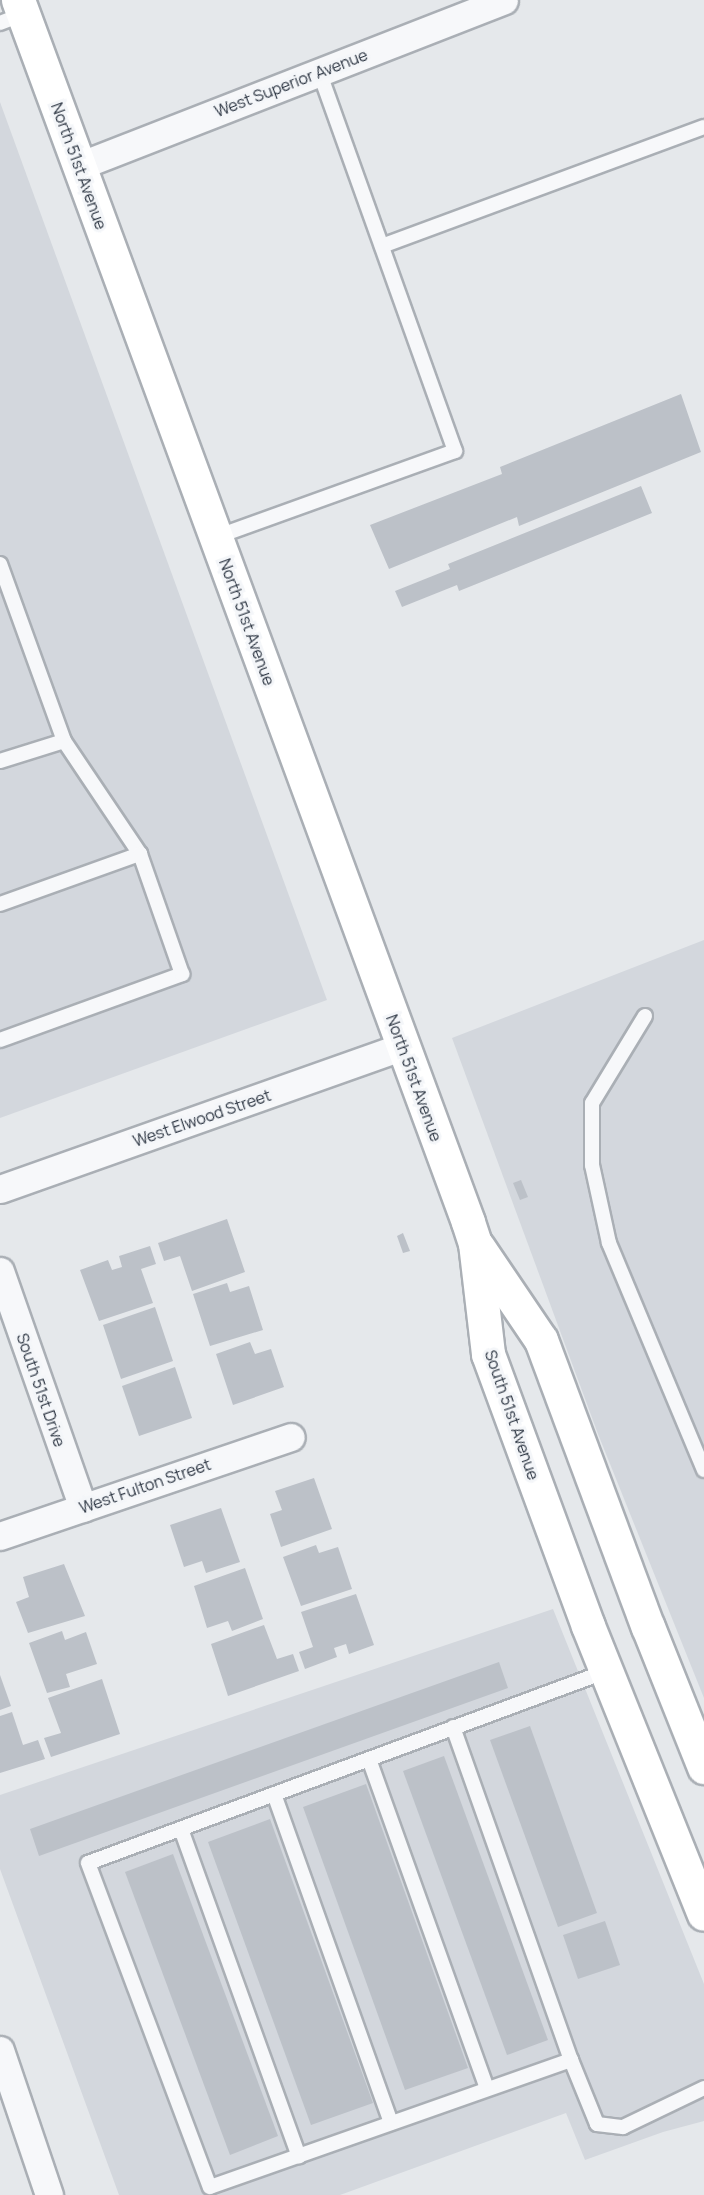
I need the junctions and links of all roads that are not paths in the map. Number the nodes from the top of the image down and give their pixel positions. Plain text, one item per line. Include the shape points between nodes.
1 (493, 2) edge
2 (14, 13) edge
3 (319, 72) junction
4 (704, 127) edge
5 (79, 166) junction
6 (382, 246) junction
7 (216, 537) junction
8 (0, 564) edge
9 (64, 741) junction
10 (0, 761) edge
11 (140, 854) junction
12 (0, 904) edge
13 (645, 1016) dead end
14 (0, 1040) edge
15 (402, 1046) junction
16 (0, 1189) edge
17 (475, 1243) junction
18 (0, 1271) edge
19 (291, 1437) dead end
20 (704, 1470) edge
21 (83, 1508) junction
22 (0, 1536) edge
23 (607, 1671) junction
24 (453, 1728) junction
25 (369, 1759) junction
26 (704, 1767) edge
27 (274, 1794) junction
28 (181, 1829) junction
29 (704, 1914) edge
30 (571, 2060) junction
31 (2, 2066) edge
32 (704, 2088) edge
33 (487, 2089) junction
34 (391, 2123) junction
35 (299, 2156) junction
36 (49, 2195) edge

1 - 3 street, West Superior Avenue
2 - 5 main road, North 51st Avenue
3 - 5 street, West Superior Avenue
3 - 6 lane
4 - 6 lane
5 - 7 main road, North 51st Avenue
6 - 7 lane via 455,452
7 - 15 main road, North 51st Avenue
8 - 9 lane
9 - 10 lane
9 - 11 lane
11 - 12 lane
11 - 14 lane via 182,974
13 - 20 lane via 592,1103 592,1165 609,1243
15 - 16 street, West Elwood Street
15 - 17 main road, North 51st Avenue
17 - 23 main road, South 51st Avenue via 488,1354
17 - 26 main road via 541,1340
18 - 21 street, South 51st Drive
19 - 21 street, West Fulton Street
21 - 22 street, West Fulton Street
23 - 24 lane
23 - 29 main road, South 51st Avenue
24 - 25 lane
24 - 30 lane
25 - 27 lane
25 - 33 lane
27 - 28 lane
27 - 34 lane
28 - 35 lane
28 - 35 lane via 88,1863 210,2187
30 - 32 lane via 597,2124 623,2127
30 - 33 lane
31 - 36 street
33 - 34 lane
34 - 35 lane

